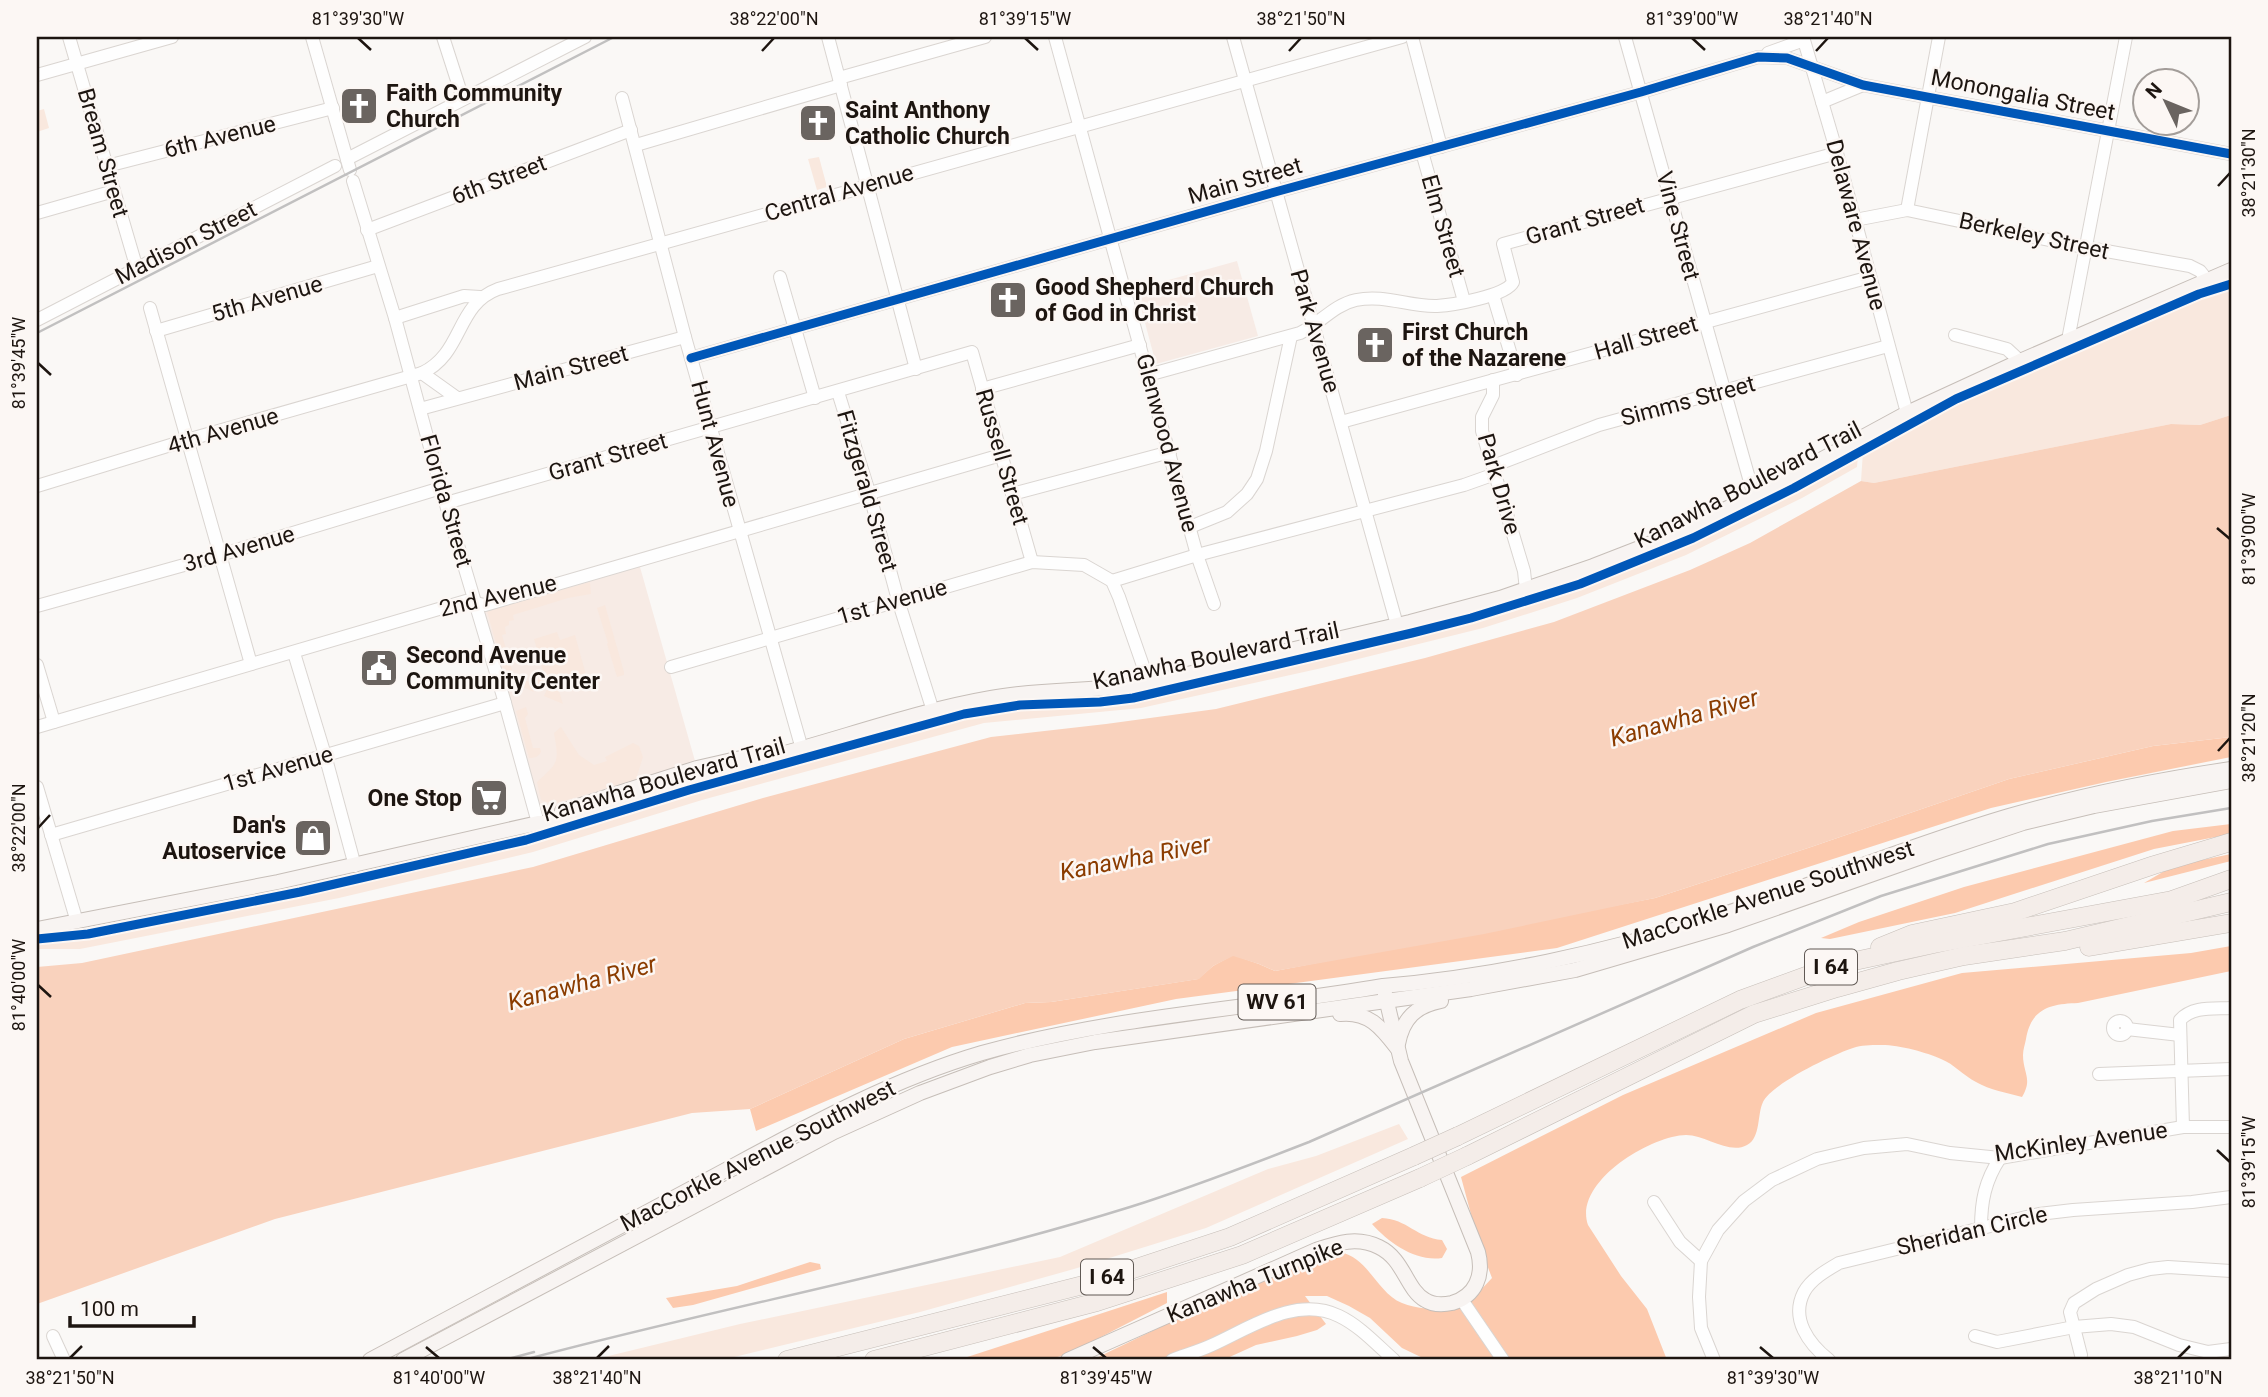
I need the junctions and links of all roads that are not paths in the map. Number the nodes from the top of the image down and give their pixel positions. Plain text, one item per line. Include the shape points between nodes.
1 (69, 37) edge
2 (172, 37) edge
3 (312, 37) edge
4 (443, 37) edge
5 (585, 37) edge
6 (828, 37) edge
7 (985, 37) edge
8 (1055, 37) edge
9 (1233, 37) edge
10 (1402, 37) edge
11 (1412, 37) edge
12 (1625, 37) edge
13 (1939, 37) edge
14 (2126, 37) edge
15 (1804, 39) edge
16 (572, 40) edge
17 (1758, 57) junction
18 (77, 64) junction
19 (1811, 65) junction
20 (37, 75) edge
21 (1245, 80) junction
22 (840, 82) junction
23 (1863, 85) junction
24 (1641, 92) junction
25 (1927, 96) junction
26 (622, 98) dead end
27 (463, 99) junction
28 (1822, 103) junction
29 (333, 108) junction
30 (1081, 126) junction
31 (631, 130) junction
32 (2109, 132) junction
33 (636, 145) junction
34 (1441, 147) junction
35 (1422, 152) junction
36 (1837, 153) junction
37 (2231, 154) edge
38 (107, 166) junction
39 (346, 169) junction
40 (867, 185) junction
41 (114, 191) junction
42 (1275, 192) junction
43 (1671, 197) junction
44 (1907, 210) junction
45 (37, 212) edge
46 (1855, 220) junction
47 (367, 230) junction
48 (1111, 238) junction
49 (660, 244) junction
50 (2087, 248) junction
51 (379, 266) junction
52 (137, 269) junction
53 (2231, 270) edge
54 (780, 277) dead end
55 (1870, 277) junction
56 (2231, 280) edge
57 (2208, 281) junction
58 (1493, 295) junction
59 (480, 297) junction
60 (898, 299) junction
61 (1464, 301) junction
62 (150, 308) dead end
63 (395, 318) junction
64 (37, 320) edge
65 (1704, 322) junction
66 (1314, 327) junction
67 (794, 330) junction
68 (156, 331) junction
69 (1955, 335) dead end
70 (1291, 336) junction
71 (685, 337) junction
72 (2068, 340) junction
73 (1140, 345) junction
74 (1888, 346) junction
75 (972, 352) joint
76 (691, 358) junction
77 (2020, 361) junction
78 (916, 369) junction
79 (416, 375) junction
80 (1148, 375) junction
81 (1517, 375) junction
82 (1493, 380) junction
83 (982, 389) junction
84 (1724, 391) junction
85 (838, 392) junction
86 (457, 398) junction
87 (815, 398) junction
88 (420, 409) junction
89 (1907, 413) junction
90 (1341, 422) junction
91 (711, 428) junction
92 (187, 440) junction
93 (1170, 452) junction
94 (1001, 455) junction
95 (1494, 470) junction
96 (37, 486) edge
97 (441, 488) junction
98 (869, 492) junction
99 (1012, 495) junction
100 (1754, 496) junction
101 (446, 503) junction
102 (1364, 511) junction
103 (1189, 527) junction
104 (738, 531) junction
105 (220, 555) junction
106 (1197, 555) junction
107 (1032, 562) junction
108 (1112, 581) junction
109 (1527, 590) junction
110 (898, 600) junction
111 (475, 603) junction
112 (1214, 604) dead end
113 (37, 606) edge
114 (1397, 625) junction
115 (771, 638) junction
116 (294, 653) junction
117 (251, 664) junction
118 (37, 665) edge
119 (671, 667) dead end
120 (1149, 683) junction
121 (505, 703) junction
122 (933, 711) junction
123 (54, 722) junction
124 (37, 727) edge
125 (802, 749) junction
126 (325, 755) junction
127 (2231, 769) edge
128 (2231, 781) edge
129 (37, 788) edge
130 (538, 823) junction
131 (51, 835) junction
132 (2231, 842) edge
133 (355, 866) junction
134 (2231, 879) edge
135 (2231, 902) edge
136 (77, 922) junction
137 (2231, 923) edge
138 (37, 929) edge
139 (1964, 956) junction
140 (1836, 965) junction
141 (1515, 982) junction
142 (1385, 994) junction
143 (2231, 1008) edge
144 (1256, 1020) junction
145 (2127, 1029) dead end
146 (2180, 1035) junction
147 (1397, 1049) junction
148 (2231, 1069) edge
149 (2183, 1072) junction
150 (2099, 1074) dead end
151 (2183, 1127) junction
152 (2231, 1127) edge
153 (2000, 1158) junction
154 (2231, 1197) edge
155 (1654, 1202) dead end
156 (1981, 1228) junction
157 (1701, 1261) junction
158 (2231, 1271) edge
159 (1461, 1300) junction
160 (2074, 1327) junction
161 (54, 1336) dead end
162 (1975, 1336) dead end
163 (2231, 1349) edge
164 (2081, 1355) dead end
165 (64, 1360) edge
166 (370, 1360) edge
167 (403, 1360) edge
168 (787, 1360) edge
169 (874, 1360) edge
170 (1068, 1360) edge
171 (1172, 1360) edge
172 (1394, 1360) edge
173 (1503, 1360) edge
174 (1714, 1360) edge
175 (1829, 1360) edge

1 - 18 street, Bream Street
2 - 18 street
3 - 29 street, Florida Street
4 - 27 street
5 - 16 street, Madison Street
6 - 22 street
7 - 22 street
8 - 30 street, Glenwood Avenue
9 - 21 street, Park Avenue
10 - 21 street, Central Avenue
11 - 34 street, Elm Street
12 - 24 street, Vine Street
13 - 25 street
14 - 32 street
15 - 17 street
15 - 19 street, Delaware Avenue
16 - 27 street, Madison Street
17 - 19 street, Main Street
17 - 24 street, Main Street
18 - 20 street
18 - 38 street, Bream Street
19 - 23 street, Monongalia Street
19 - 28 street, Delaware Avenue
21 - 30 street, Central Avenue
21 - 42 street, Park Avenue
22 - 33 street
22 - 40 street
23 - 25 street, Monongalia Street
23 - 28 street
24 - 34 street, Main Street
24 - 43 street, Vine Street
25 - 32 street, Monongalia Street
25 - 44 street
26 - 31 street, Hunt Avenue
27 - 39 street, Madison Street
28 - 36 street, Delaware Avenue
29 - 38 street, 6th Avenue
29 - 39 street, Florida Street
30 - 40 street, Central Avenue
30 - 48 street, Glenwood Avenue
31 - 33 street, Hunt Avenue
31 - 47 street, 6th Street
32 - 37 street, Monongalia Street
32 - 50 street
33 - 49 street, Hunt Avenue
34 - 35 street, Main Street
35 - 42 street, Main Street
35 - 61 street, Elm Street
36 - 43 street, Grant Street
36 - 46 street, Delaware Avenue
38 - 41 street, Bream Street
39 - 47 street, Florida Street
39 - 52 street, Madison Street
40 - 49 street, Central Avenue
40 - 60 street
41 - 45 street
41 - 52 street, Bream Street
42 - 48 street, Main Street
42 - 66 street, Park Avenue
43 - 58 street, Grant Street via 1503,244 1513,282
43 - 65 street, Vine Street
44 - 46 street, Berkeley Street
44 - 50 street, Berkeley Street
46 - 55 street, Delaware Avenue
47 - 51 street, Florida Street
48 - 60 street, Main Street
48 - 73 street, Glenwood Avenue
49 - 59 street, Central Avenue
49 - 71 street, Hunt Avenue
50 - 57 street, Berkeley Street via 2190,266
50 - 72 street
51 - 63 street, Florida Street
51 - 68 street, 5th Avenue
52 - 64 street, Madison Street
53 - 57 main road
54 - 67 street
55 - 65 street, Hall Street
55 - 74 street, Delaware Avenue
56 - 57 main road
57 - 72 main road
58 - 61 street
58 - 81 street
59 - 63 street, Central Avenue via 464,296
59 - 79 street via 447,354
60 - 67 street, Main Street
60 - 78 street
61 - 66 street via 1437,306 1386,298 1356,300 1336,308
62 - 68 street
63 - 79 street, Florida Street
65 - 81 street, Hall Street
65 - 84 street, Vine Street
66 - 70 street
66 - 90 street, Park Avenue
67 - 76 street, Main Street
67 - 87 street
68 - 92 street
69 - 77 street via 2007,349
70 - 80 street
70 - 103 street via 1257,479 1227,512
71 - 76 street, Hunt Avenue
71 - 86 street, Main Street
72 - 77 main road
73 - 80 street, Glenwood Avenue
73 - 83 street
74 - 84 street, Simms Street
74 - 89 street, Delaware Avenue
75 - 78 street, Grant Street
75 - 83 street, Russell Street
76 - 91 street, Hunt Avenue
77 - 89 main road
78 - 85 street, Grant Street
79 - 86 street
79 - 88 street, Florida Street
79 - 92 street, 4th Avenue
80 - 93 street, Glenwood Avenue
81 - 82 street, Hall Street
82 - 90 street, Hall Street
82 - 95 street, Park Drive via 1493,394 1481,424
83 - 94 street, Russell Street
84 - 95 street, Simms Street via 1599,425
84 - 100 street, Vine Street
85 - 87 street, Grant Street
85 - 98 street, Fitzgerald Street
86 - 88 street, Main Street
87 - 91 street, Grant Street
88 - 97 street, Florida Street
89 - 100 main road
90 - 102 street, Park Avenue
91 - 101 street, Grant Street
91 - 104 street, Hunt Avenue
92 - 96 street, 4th Avenue
92 - 105 street
93 - 99 street
93 - 103 street, Glenwood Avenue
94 - 98 street, 2nd Avenue
94 - 99 street, Russell Street
95 - 102 street, Simms Street via 1464,485
95 - 109 street, Park Drive
97 - 101 street, Florida Street
97 - 105 street, 3rd Avenue
98 - 104 street, 2nd Avenue
98 - 110 street, Fitzgerald Street
99 - 107 street, Russell Street
100 - 109 main road via 1642,547
101 - 111 street, Florida Street
102 - 106 street, Simms Street
102 - 114 street, Park Avenue
103 - 106 street, Glenwood Avenue
104 - 111 street, 2nd Avenue via 485,605
104 - 115 street, Hunt Avenue
105 - 113 street, 3rd Avenue
105 - 117 street
106 - 108 street, Simms Street
106 - 112 street, Glenwood Avenue
107 - 108 street, 1st Avenue via 1084,565
107 - 110 street, 1st Avenue
108 - 120 street
109 - 114 main road
110 - 115 street, 1st Avenue
110 - 122 street, Fitzgerald Street
111 - 116 street, 2nd Avenue via 466,601
111 - 121 street, Florida Street
114 - 120 main road
115 - 119 street, 1st Avenue
115 - 125 street, Hunt Avenue
116 - 117 street, 2nd Avenue
116 - 126 street
117 - 123 street, 2nd Avenue
118 - 123 street
120 - 122 main road via 992,697
121 - 126 street, 1st Avenue
121 - 130 street, Florida Street
122 - 125 main road
123 - 124 street, 2nd Avenue
125 - 130 main road via 697,768 550,814
126 - 131 street, 1st Avenue
126 - 133 street
127 - 142 main road, MacCorkle Avenue Southwest / WV 61 via 2084,796 1947,836 1706,920 1618,944 1419,983
128 - 141 main road, MacCorkle Avenue Southwest / WV 61 via 2023,824 1678,940
129 - 131 street
130 - 133 main road
131 - 136 street
132 - 140 highway via 2015,912 1912,934
133 - 136 main road
134 - 140 highway, I 64 via 2172,900
135 - 139 highway, I 64 via 2065,941
136 - 138 main road
137 - 139 highway via 2055,953
139 - 169 highway, I 64, bridge via 1754,1014 1467,1156 1242,1255 1097,1302
140 - 168 highway, I 64, bridge via 1740,1000 1458,1136 1217,1242 1091,1283
141 - 142 main road, MacCorkle Avenue Southwest / WV 61
141 - 147 main road via 1416,1009 1403,1024
142 - 144 main road, MacCorkle Avenue Southwest / WV 61
142 - 147 main road
142 - 166 main road, MacCorkle Avenue Southwest / WV 61 via 1061,1034 921,1073 835,1111
143 - 146 street via 2187,1013 2180,1020
144 - 147 main road via 1356,1014 1372,1020
144 - 167 main road, MacCorkle Avenue Southwest / WV 61 via 1030,1055 920,1093 834,1132
145 - 146 street
146 - 149 street
147 - 159 main road via 1481,1262 1476,1287
148 - 149 street
149 - 150 street
149 - 151 street
151 - 152 street, McKinley Avenue
151 - 153 street, McKinley Avenue
153 - 156 street via 1988,1176
153 - 157 street, McKinley Avenue via 1907,1144 1817,1159 1772,1180 1744,1201 1718,1230
154 - 156 street, Sheridan Circle via 2039,1214
155 - 157 street via 1681,1242
156 - 175 street, Sheridan Circle via 1839,1263 1820,1275 1804,1292 1800,1311 1802,1329 1811,1345
157 - 174 street, McKinley Avenue via 1701,1328
158 - 160 street via 2168,1267 2128,1275 2074,1303 2070,1312
159 - 170 main road, Kanawha Turnpike via 1446,1304 1427,1301 1388,1253 1370,1243 1344,1241
159 - 173 street
160 - 162 street via 1997,1342
160 - 163 street via 2134,1326 2208,1352
160 - 164 street
161 - 165 street
171 - 172 street via 1264,1319 1299,1310 1339,1316

